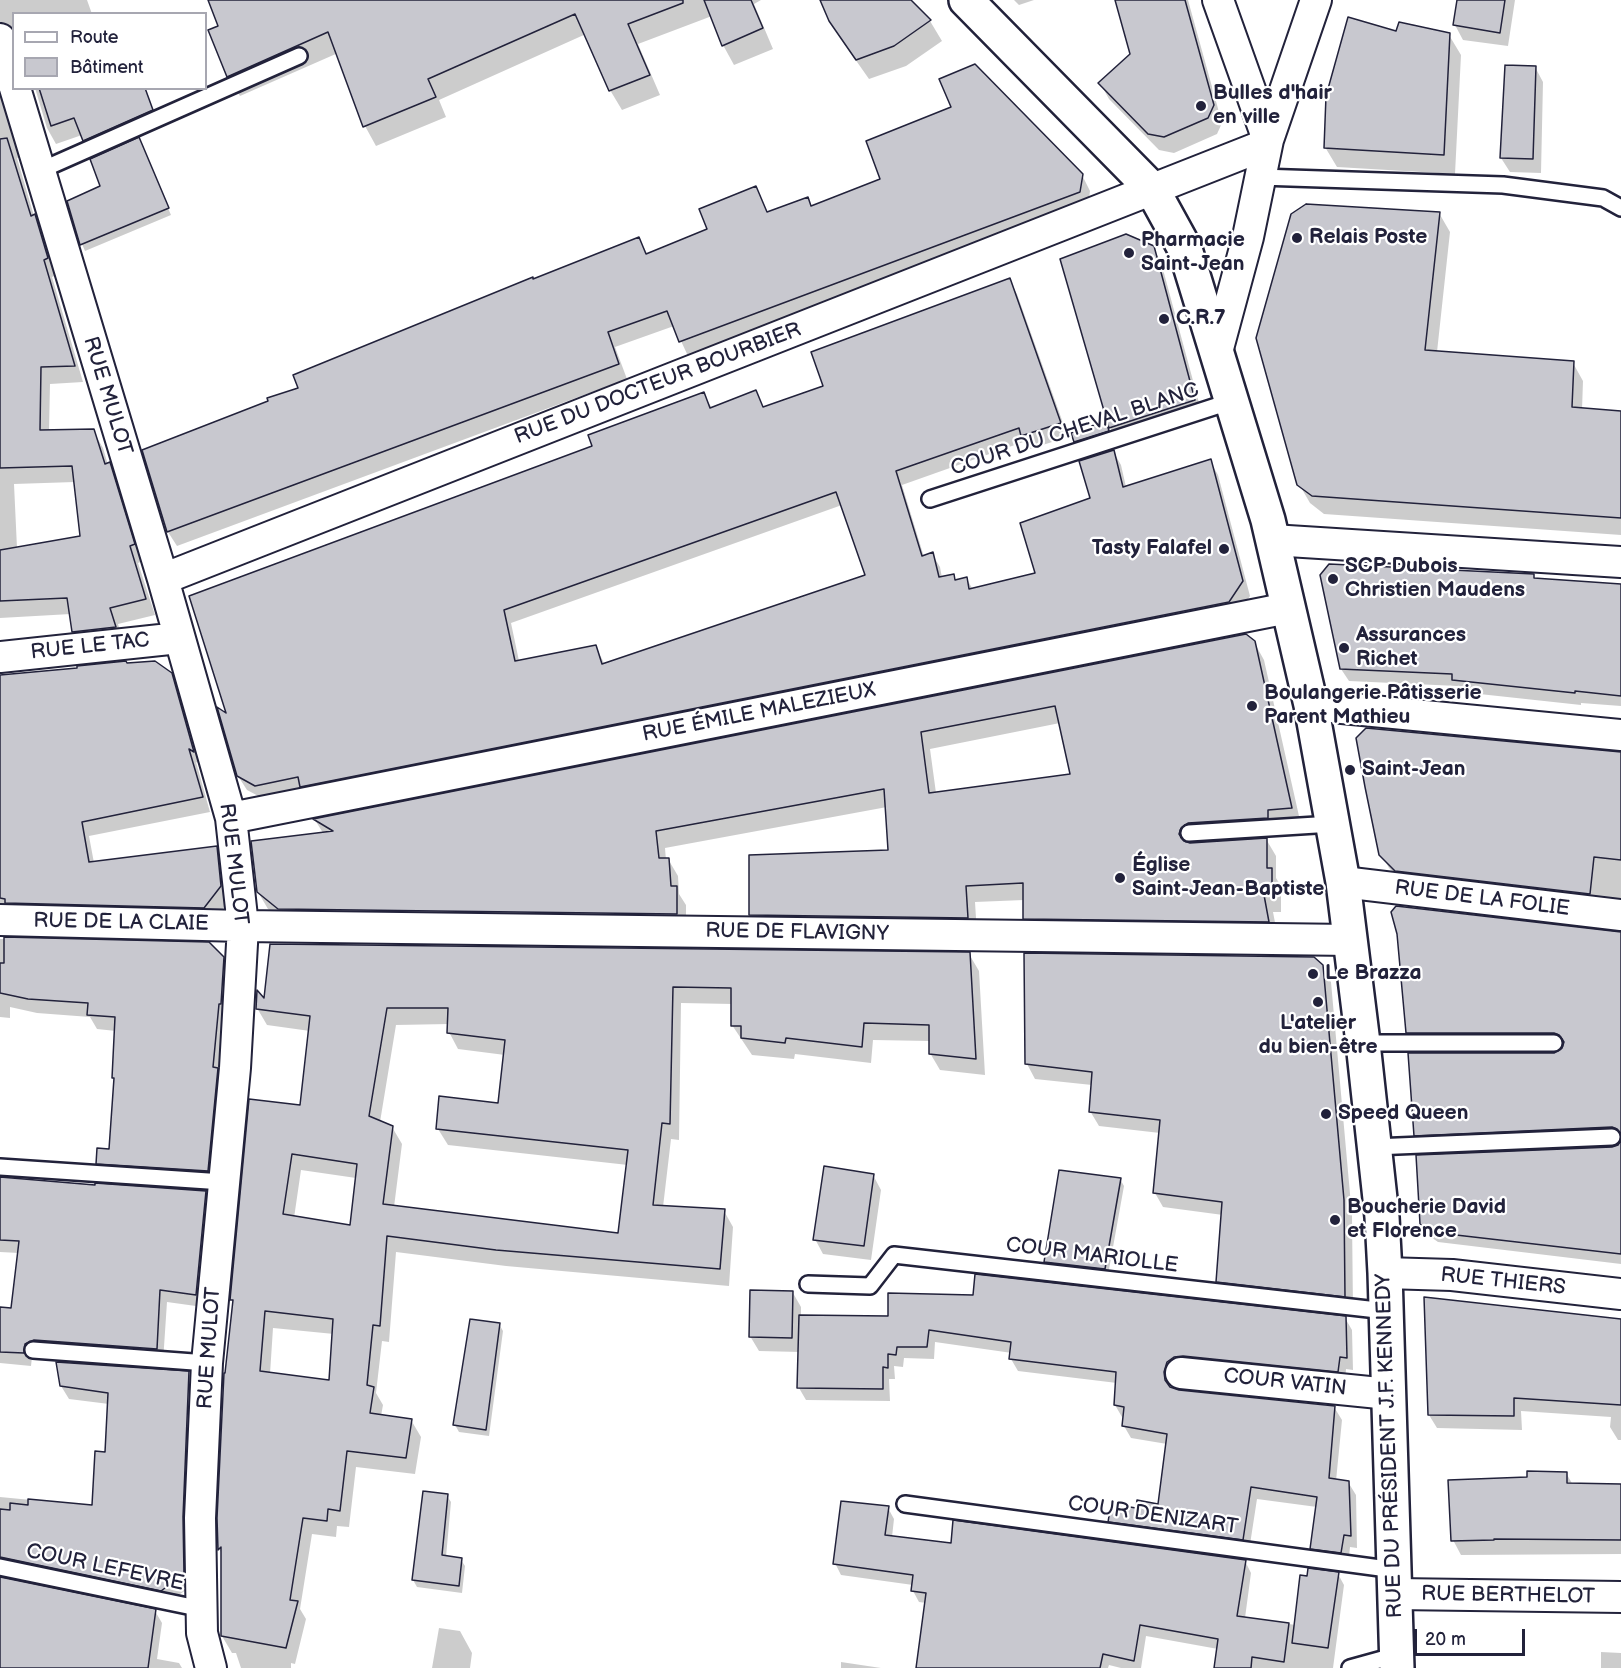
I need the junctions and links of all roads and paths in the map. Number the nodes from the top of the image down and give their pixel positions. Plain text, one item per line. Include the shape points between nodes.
1 (966, 0) edge
2 (1218, 0) edge
3 (1316, 0) edge
4 (0, 39) edge
5 (299, 56) dead end
6 (12, 80) edge
7 (15, 90) edge
8 (1268, 140) junction
9 (39, 171) junction
10 (1260, 177) junction
11 (1152, 189) junction
12 (1621, 208) edge
13 (1217, 352) junction
14 (1232, 401) junction
15 (930, 499) dead end
16 (1272, 540) junction
17 (1621, 562) edge
18 (162, 579) junction
19 (1288, 608) junction
20 (179, 638) junction
21 (0, 657) edge
22 (1311, 705) junction
23 (1621, 735) edge
24 (231, 818) junction
25 (1332, 824) junction
26 (1189, 833) dead end
27 (1343, 882) junction
28 (1621, 915) edge
29 (0, 920) edge
30 (243, 926) junction
31 (1351, 939) junction
32 (1363, 1043) junction
33 (1554, 1043) dead end
34 (1612, 1137) dead end
35 (1374, 1147) junction
36 (0, 1167) edge
37 (224, 1182) junction
38 (1385, 1273) junction
39 (808, 1284) dead end
40 (1621, 1294) edge
41 (1386, 1311) junction
42 (33, 1350) dead end
43 (207, 1363) junction
44 (1181, 1373) dead end
45 (1389, 1394) junction
46 (905, 1504) dead end
47 (0, 1567) edge
48 (1395, 1582) junction
49 (1621, 1598) edge
50 (202, 1609) junction
51 (1397, 1661) edge
52 (211, 1668) edge
53 (1350, 1668) edge

1 - 11 main road, RUE DU PRÉSIDENT J.F. KENNEDY
2 - 8 street
3 - 8 street
4 - 6 street, RUE MULOT
5 - 9 lane
7 - 9 street, RUE MULOT
8 - 10 street
8 - 11 street, RUE DU DOCTEUR BOURBIER via 1257,148
9 - 18 street, RUE MULOT
10 - 12 lane via 1503,185 1603,198
10 - 13 street
11 - 13 main road, RUE DU PRÉSIDENT J.F. KENNEDY via 1185,249
11 - 18 street, RUE DU DOCTEUR BOURBIER
13 - 14 main road, RUE DU PRÉSIDENT J.F. KENNEDY
14 - 15 lane, COUR DU CHEVAL BLANC
14 - 16 main road, RUE DU PRÉSIDENT J.F. KENNEDY
16 - 17 street
16 - 19 main road, RUE DU PRÉSIDENT J.F. KENNEDY
18 - 20 street, RUE MULOT
19 - 22 main road, RUE DU PRÉSIDENT J.F. KENNEDY
19 - 24 street, RUE ÉMILE MALEZIEUX
20 - 21 street, RUE LE TAC
20 - 24 street, RUE MULOT
22 - 23 street
22 - 25 main road, RUE DU PRÉSIDENT J.F. KENNEDY
24 - 30 street, RUE MULOT
25 - 26 lane
25 - 27 main road, RUE DU PRÉSIDENT J.F. KENNEDY
27 - 28 street, RUE DE LA FOLIE
27 - 31 main road, RUE DU PRÉSIDENT J.F. KENNEDY
29 - 30 street, RUE DE LA CLAIE
30 - 31 street, RUE DE FLAVIGNY
30 - 37 street, RUE MULOT
31 - 32 main road, RUE DU PRÉSIDENT J.F. KENNEDY
32 - 33 lane
32 - 35 main road, RUE DU PRÉSIDENT J.F. KENNEDY
34 - 35 lane
35 - 38 main road, RUE DU PRÉSIDENT J.F. KENNEDY
36 - 37 lane
37 - 43 street, RUE MULOT
38 - 40 street, RUE THIERS via 1452,1275
38 - 41 main road, RUE DU PRÉSIDENT J.F. KENNEDY
39 - 41 lane, COUR MARIOLLE via 870,1286 894,1255
41 - 45 main road, RUE DU PRÉSIDENT J.F. KENNEDY
42 - 43 lane
43 - 50 street, RUE MULOT via 200,1518
44 - 45 street, COUR VATIN
45 - 48 main road, RUE DU PRÉSIDENT J.F. KENNEDY
46 - 48 lane, COUR DENIZART
47 - 50 lane, COUR LEFEVRE
48 - 49 street, RUE BERTHELOT
48 - 51 main road, RUE DU PRÉSIDENT J.F. KENNEDY
50 - 52 street, RUE MULOT via 202,1633
51 - 53 lane

